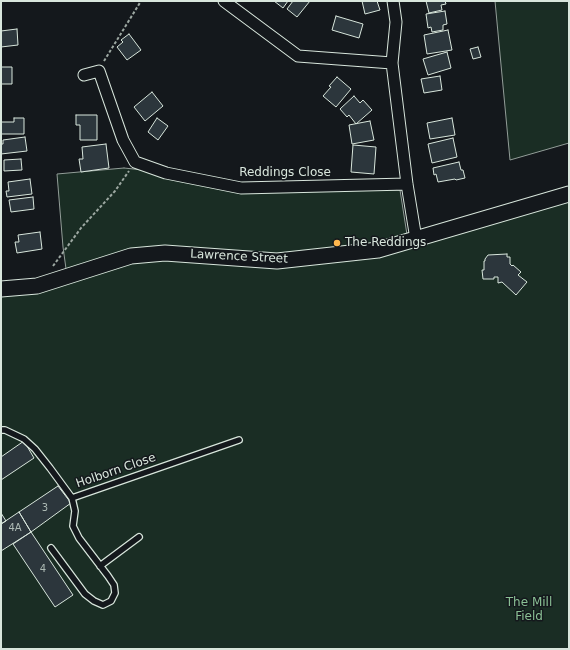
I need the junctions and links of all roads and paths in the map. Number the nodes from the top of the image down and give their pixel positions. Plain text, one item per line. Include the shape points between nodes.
1 (141, 1) edge
2 (224, 1) edge
3 (393, 1) edge
4 (392, 63) junction
5 (98, 70) junction
6 (84, 75) dead end
7 (135, 162) junction
8 (407, 184) junction
9 (569, 194) edge
10 (416, 239) junction
11 (52, 268) dead end
12 (1, 289) edge
13 (1, 430) edge
14 (239, 440) dead end
15 (72, 498) junction
16 (139, 537) dead end
17 (52, 548) dead end
18 (100, 566) junction

1 - 5 path
2 - 4 street via 298,56
3 - 4 street via 396,22
4 - 8 street
5 - 6 street
5 - 7 street via 123,140
7 - 8 street, Reddings Close via 166,173 241,188
7 - 11 path via 115,192 81,228
8 - 10 street
9 - 10 street, Lawrence Street
10 - 12 street, Lawrence Street via 378,250 277,261 165,253 131,256 37,286
13 - 15 lane, Holborn Close via 24,439
14 - 15 lane, Holborn Close
15 - 18 lane via 75,511 73,526
16 - 18 lane
17 - 18 lane via 85,594 103,605 111,601 115,593 114,586

